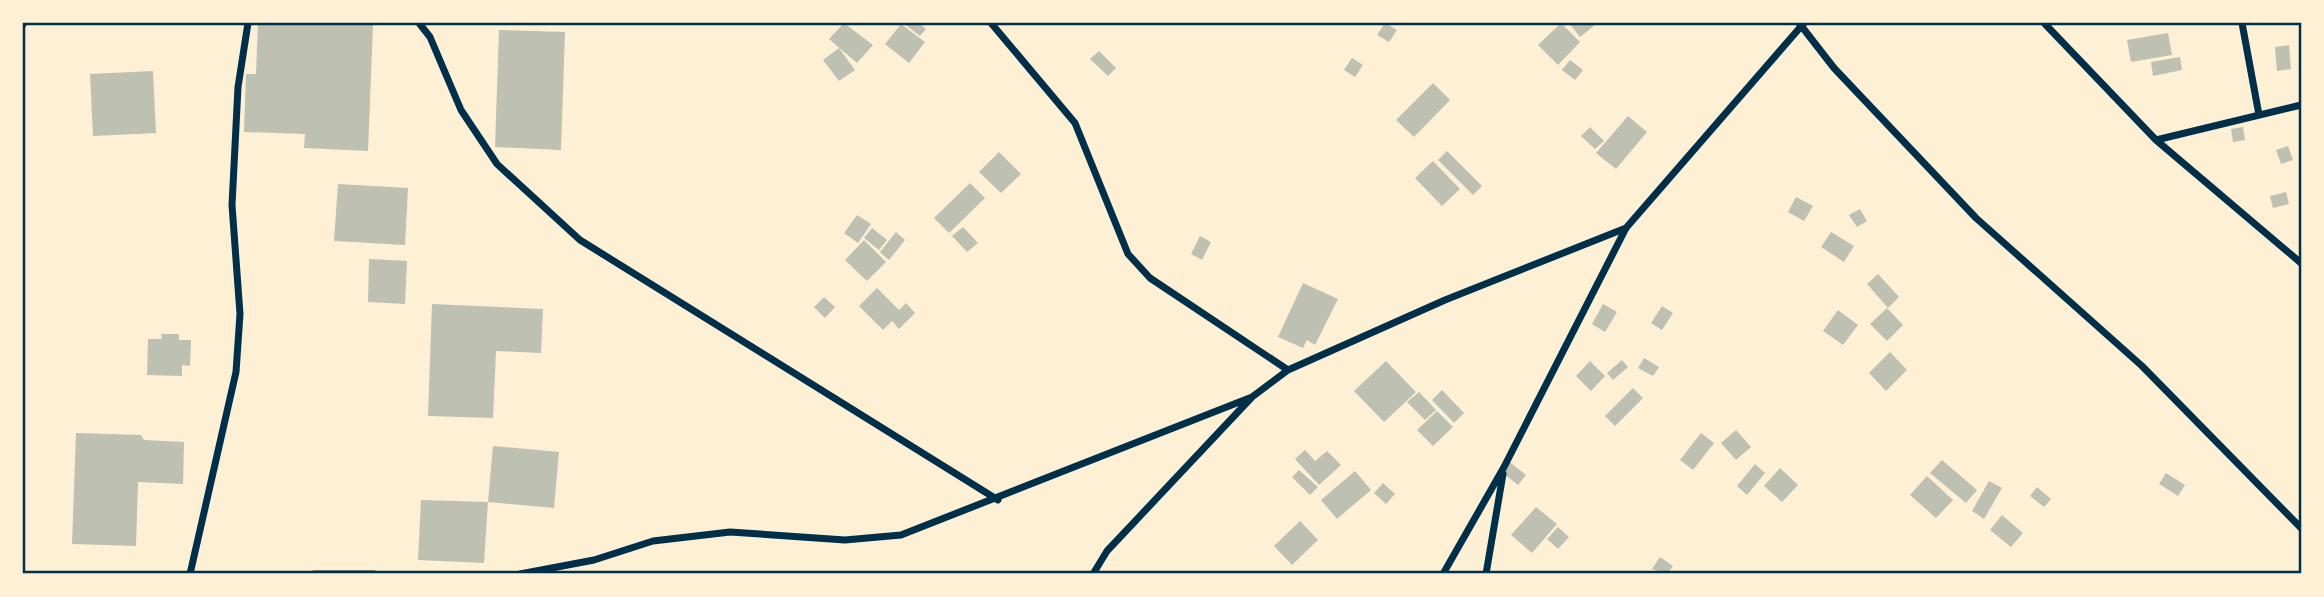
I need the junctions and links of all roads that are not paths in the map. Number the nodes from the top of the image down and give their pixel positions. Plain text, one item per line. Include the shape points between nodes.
1 (248, 23) edge
2 (419, 23) edge
3 (991, 23) edge
4 (2046, 23) edge
5 (2242, 23) edge
6 (1802, 24) edge
7 (2301, 105) edge
8 (2259, 115) junction
9 (2156, 140) junction
10 (1626, 228) junction
11 (2301, 263) edge
12 (1288, 370) junction
13 (1252, 397) junction
14 (1504, 467) junction
15 (998, 500) junction
16 (2301, 528) edge
17 (190, 574) edge
18 (314, 574) edge
19 (374, 574) edge
20 (520, 574) edge
21 (1093, 574) edge
22 (1443, 574) edge
23 (1486, 574) edge

1 - 17 street via 238,87 232,205 240,314 236,372
2 - 15 street via 430,37 461,110 497,164 580,240
3 - 12 street via 1074,124 1128,254 1150,278
4 - 9 street
5 - 8 street
6 - 10 street
6 - 16 street via 1834,68 1968,209 2142,366
7 - 8 street
8 - 9 street
9 - 11 street
10 - 12 street via 1445,300
10 - 14 street
12 - 13 street
13 - 15 street
13 - 21 street via 1107,551
14 - 22 street
14 - 23 street
15 - 20 street via 901,536 845,540 730,532 653,541
18 - 19 street

